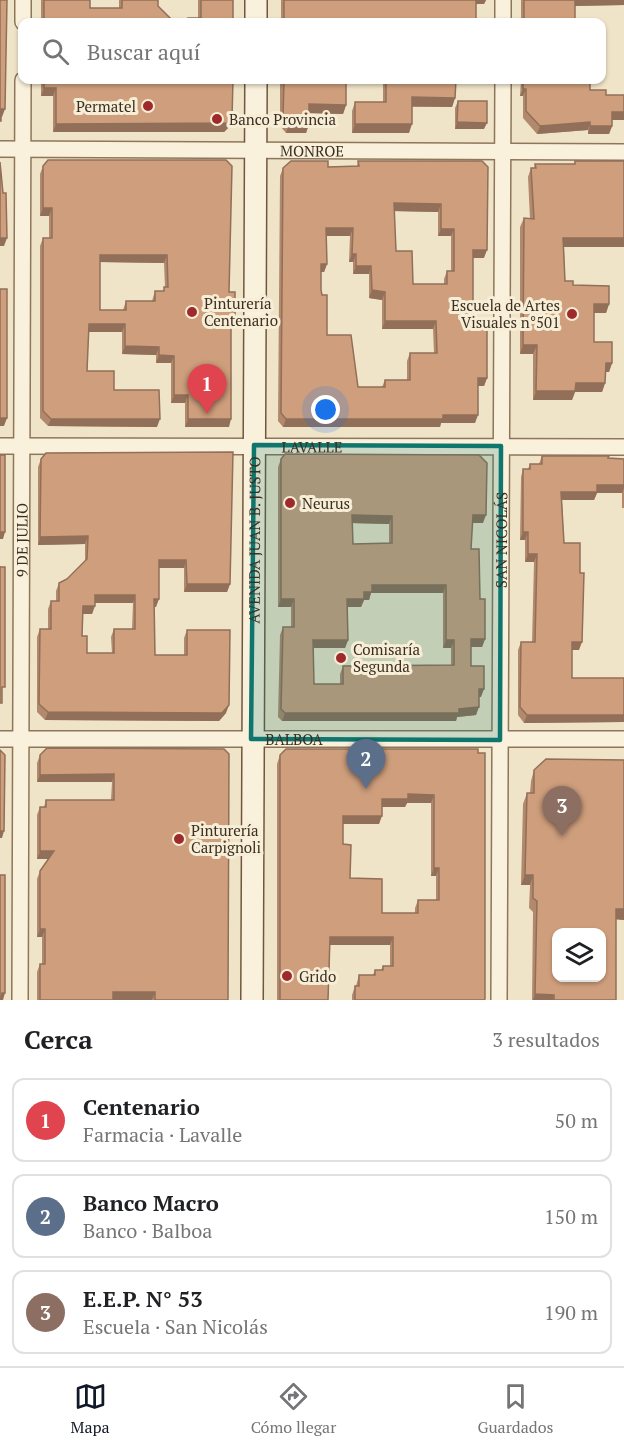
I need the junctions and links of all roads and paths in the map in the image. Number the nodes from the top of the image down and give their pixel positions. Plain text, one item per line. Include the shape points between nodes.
1 (23, 0) edge
2 (256, 0) edge
3 (503, 0) edge
4 (23, 18) edge
5 (256, 18) edge
6 (503, 18) edge
7 (23, 84) edge
8 (255, 84) edge
9 (503, 84) edge
10 (0, 149) edge
11 (22, 149) junction
12 (255, 150) junction
13 (503, 152) junction
14 (624, 152) edge
15 (254, 445) junction
16 (0, 446) edge
17 (21, 446) junction
18 (501, 446) junction
19 (624, 447) edge
20 (0, 739) edge
21 (20, 739) junction
22 (251, 739) junction
23 (500, 740) junction
24 (624, 740) edge
25 (20, 1000) edge
26 (252, 1000) edge
27 (499, 1000) edge

1 - 4 street
2 - 5 main road
3 - 6 street
7 - 11 street, 9 DE JULIO
8 - 12 main road, AVENIDA JUAN B. JUSTO
9 - 13 street, SAN NICOLÁS
10 - 11 street, MONROE
11 - 12 street, MONROE
11 - 17 street, 9 DE JULIO
12 - 13 street, MONROE
12 - 15 main road, AVENIDA JUAN B. JUSTO
13 - 14 street, MONROE
13 - 18 street, SAN NICOLÁS
15 - 17 street, LAVALLE
15 - 18 street, LAVALLE
15 - 22 main road, AVENIDA JUAN B. JUSTO
16 - 17 street, LAVALLE
17 - 21 street, 9 DE JULIO
18 - 19 street, LAVALLE
18 - 23 street, SAN NICOLÁS
20 - 21 street, BALBOA
21 - 22 street, BALBOA
21 - 25 street, 9 DE JULIO
22 - 23 street, BALBOA
22 - 26 main road, AVENIDA JUAN B. JUSTO
23 - 24 street, BALBOA
23 - 27 street, SAN NICOLÁS

